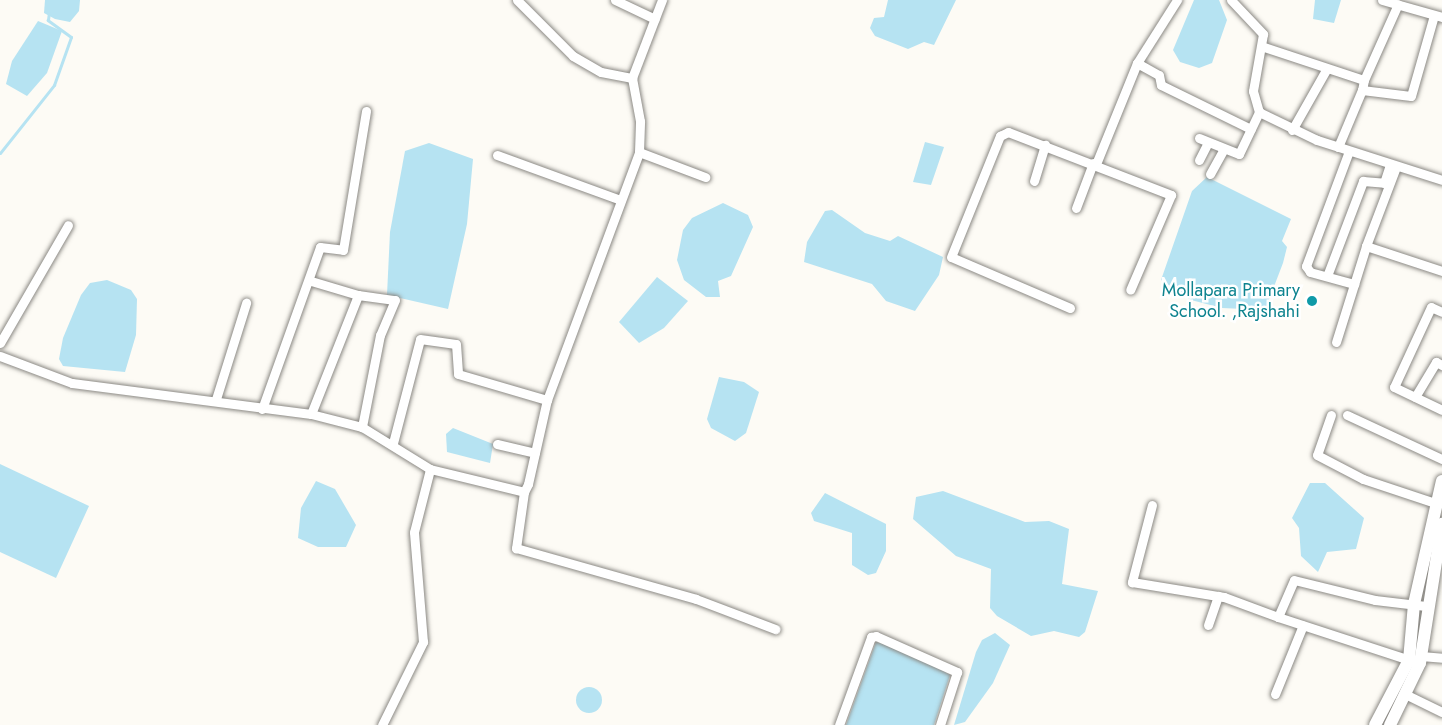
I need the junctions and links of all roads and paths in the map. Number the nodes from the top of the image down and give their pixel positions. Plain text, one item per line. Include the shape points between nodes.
1 (517, 0) edge
2 (615, 0) edge
3 (662, 0) edge
4 (1177, 0) edge
5 (1231, 0) edge
6 (1382, 0) edge
7 (1398, 4) junction
8 (1438, 16) edge
9 (655, 19) junction
10 (1264, 47) junction
11 (1137, 63) junction
12 (1326, 70) junction
13 (632, 78) junction
14 (1363, 85) junction
15 (366, 111) dead end
16 (1258, 112) junction
17 (1251, 129) junction
18 (1292, 130) junction
19 (1045, 145) junction
20 (1338, 147) junction
21 (1224, 149) junction
22 (1349, 151) junction
23 (639, 152) junction
24 (497, 155) dead end
25 (1199, 160) dead end
26 (1095, 164) junction
27 (1393, 166) junction
28 (1210, 174) dead end
29 (705, 177) dead end
30 (1442, 180) edge
31 (1034, 182) dead end
32 (618, 199) junction
33 (1076, 208) dead end
34 (68, 225) dead end
35 (1366, 246) junction
36 (1442, 272) edge
37 (1327, 276) junction
38 (311, 281) junction
39 (1354, 285) junction
40 (1130, 290) dead end
41 (358, 295) junction
42 (246, 303) dead end
43 (1070, 308) dead end
44 (1442, 312) edge
45 (1336, 342) dead end
46 (0, 343) edge
47 (0, 356) edge
48 (1442, 365) edge
49 (1415, 397) junction
50 (216, 399) junction
51 (547, 400) junction
52 (262, 409) junction
53 (1442, 410) edge
54 (311, 414) junction
55 (1331, 415) dead end
56 (1347, 415) dead end
57 (362, 427) junction
58 (393, 443) junction
59 (497, 444) dead end
60 (535, 453) junction
61 (1442, 459) edge
62 (430, 469) junction
63 (1442, 481) edge
64 (524, 492) junction
65 (1435, 503) junction
66 (1152, 505) dead end
67 (1442, 524) edge
68 (1218, 596) junction
69 (1420, 605) junction
70 (1278, 617) junction
71 (1208, 625) dead end
72 (1303, 625) junction
73 (775, 629) dead end
74 (1442, 658) edge
75 (1416, 660) junction
76 (1275, 694) dead end
77 (1407, 695) junction
78 (1442, 712) edge
79 (382, 725) edge
80 (839, 725) edge
81 (940, 725) edge
82 (1376, 725) edge
83 (1390, 725) edge

1 - 13 street via 573,56 601,72
2 - 9 street
3 - 9 street
4 - 11 street
5 - 10 street via 1263,34
6 - 7 street
7 - 8 street
7 - 14 street
8 - 14 street via 1411,96
9 - 13 street
10 - 12 street
10 - 16 street via 1252,91
11 - 17 street via 1159,75 1161,85
11 - 26 street
12 - 14 street
12 - 18 street
13 - 23 street via 640,121
14 - 20 street
15 - 38 street via 344,250 320,247
16 - 17 street
16 - 18 street
17 - 21 street via 1239,154
18 - 20 street
19 - 26 street
19 - 31 street
19 - 43 street via 1008,132 1000,136 951,257
20 - 22 street
21 - 25 street via 1204,140
21 - 28 street
22 - 27 street
22 - 37 street via 1306,266
23 - 29 street
23 - 32 street
24 - 32 street
26 - 33 street
26 - 40 street via 1171,195
27 - 30 street
27 - 35 street
27 - 37 street via 1382,184 1364,181
32 - 51 street
34 - 46 street
35 - 36 street
35 - 39 street
37 - 39 street
38 - 41 street
38 - 52 street
39 - 45 street
41 - 54 street
41 - 57 street via 394,300 380,335
42 - 50 street
44 - 49 street via 1431,307 1394,387
47 - 50 street via 72,383
48 - 49 street via 1436,362
49 - 53 street
50 - 52 street
51 - 58 street via 458,374 456,344 420,339
51 - 60 street
52 - 54 street
54 - 57 street
55 - 65 street via 1317,455 1363,479
56 - 61 street
57 - 58 street
58 - 62 street
59 - 60 street
60 - 64 street
62 - 64 street
62 - 79 street via 414,532 423,642
63 - 65 street
64 - 73 street via 516,548 696,599
65 - 69 street
66 - 68 street via 1132,582
67 - 69 street
68 - 70 street
68 - 71 street
69 - 70 street via 1294,580
69 - 75 street
70 - 72 street
72 - 75 street
72 - 76 street
74 - 75 street
75 - 77 street
75 - 82 street
77 - 78 street
77 - 83 street
80 - 81 street via 876,636 957,672

